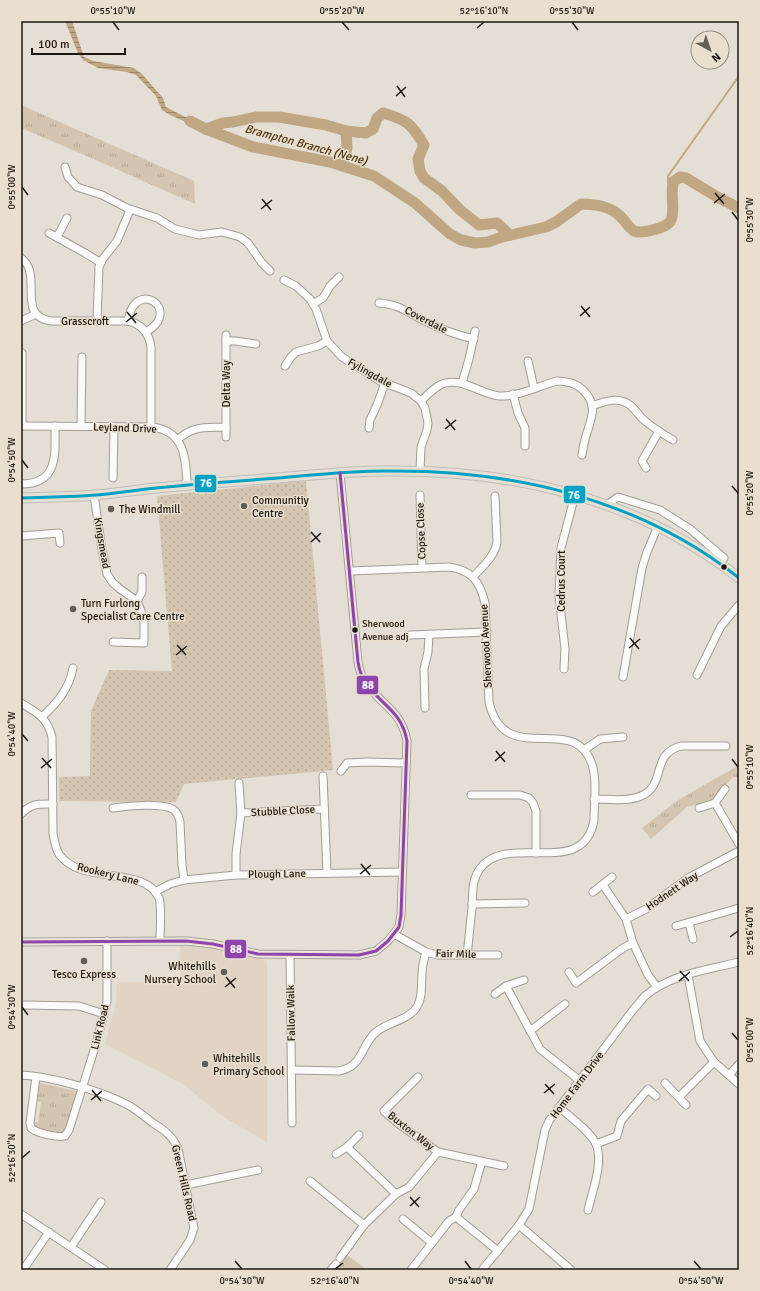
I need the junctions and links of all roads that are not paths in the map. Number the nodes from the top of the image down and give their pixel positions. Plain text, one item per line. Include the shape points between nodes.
1 (65, 167) dead end
2 (130, 210) junction
3 (67, 218) dead end
4 (49, 233) dead end
5 (57, 237) junction
6 (21, 258) edge
7 (100, 263) junction
8 (270, 271) dead end
9 (339, 277) dead end
10 (284, 280) dead end
11 (379, 303) dead end
12 (313, 304) junction
13 (36, 314) junction
14 (21, 321) edge
15 (97, 321) junction
16 (128, 321) junction
17 (146, 332) junction
18 (327, 341) junction
19 (256, 344) dead end
20 (22, 353) dead end
21 (82, 357) dead end
22 (528, 362) dead end
23 (285, 366) dead end
24 (462, 383) junction
25 (385, 384) junction
26 (534, 388) junction
27 (513, 394) junction
28 (421, 401) junction
29 (592, 406) junction
30 (21, 426) edge
31 (55, 426) junction
32 (81, 426) junction
33 (114, 427) junction
34 (151, 427) junction
35 (226, 427) junction
36 (370, 428) dead end
37 (660, 431) junction
38 (226, 437) dead end
39 (178, 440) junction
40 (673, 440) dead end
41 (525, 446) dead end
42 (582, 455) dead end
43 (646, 468) dead end
44 (420, 471) junction
45 (340, 473) junction
46 (113, 478) dead end
47 (21, 484) edge
48 (187, 485) junction
49 (575, 494) junction
50 (94, 495) junction
51 (420, 495) dead end
52 (495, 496) dead end
53 (21, 498) edge
54 (607, 505) junction
55 (658, 526) junction
56 (690, 529) junction
57 (21, 536) edge
58 (685, 541) junction
59 (60, 543) dead end
60 (724, 558) dead end
61 (422, 567) junction
62 (350, 571) junction
63 (142, 577) dead end
64 (473, 577) junction
65 (739, 578) edge
66 (137, 601) junction
67 (739, 605) edge
68 (487, 632) junction
69 (429, 634) junction
70 (410, 635) dead end
71 (112, 642) dead end
72 (73, 668) dead end
73 (564, 668) dead end
74 (697, 675) dead end
75 (623, 677) dead end
76 (21, 703) edge
77 (425, 708) dead end
78 (42, 717) junction
79 (623, 737) dead end
80 (726, 746) dead end
81 (584, 750) junction
82 (406, 763) junction
83 (340, 771) dead end
84 (323, 776) dead end
85 (239, 783) dead end
86 (725, 789) dead end
87 (471, 795) dead end
88 (594, 798) junction
89 (714, 803) junction
90 (53, 804) junction
91 (113, 808) dead end
92 (698, 808) dead end
93 (324, 809) junction
94 (21, 814) edge
95 (241, 814) junction
96 (739, 842) edge
97 (739, 851) edge
98 (536, 853) junction
99 (402, 872) junction
100 (327, 873) junction
101 (236, 875) junction
102 (612, 877) dead end
103 (184, 880) junction
104 (603, 885) junction
105 (156, 892) junction
106 (593, 892) dead end
107 (525, 903) dead end
108 (472, 904) junction
109 (739, 908) edge
110 (626, 919) junction
111 (689, 923) junction
112 (676, 926) dead end
113 (394, 934) junction
114 (693, 939) dead end
115 (160, 940) junction
116 (107, 941) junction
117 (21, 942) edge
118 (634, 943) junction
119 (426, 952) junction
120 (290, 955) junction
121 (467, 955) junction
122 (498, 955) dead end
123 (739, 962) edge
124 (569, 972) dead end
125 (688, 975) junction
126 (524, 980) dead end
127 (506, 986) junction
128 (657, 988) junction
129 (495, 994) dead end
130 (565, 1004) dead end
131 (23, 1005) dead end
132 (104, 1014) junction
133 (530, 1031) junction
134 (714, 1062) junction
135 (739, 1064) edge
136 (292, 1070) junction
137 (21, 1075) edge
138 (729, 1075) junction
139 (36, 1077) junction
140 (418, 1077) dead end
141 (579, 1080) junction
142 (665, 1083) dead end
143 (739, 1084) edge
144 (82, 1087) junction
145 (656, 1096) dead end
146 (679, 1097) junction
147 (686, 1105) dead end
148 (559, 1107) junction
149 (292, 1123) dead end
150 (359, 1135) dead end
151 (596, 1144) junction
152 (347, 1147) junction
153 (438, 1152) junction
154 (336, 1154) dead end
155 (482, 1161) junction
156 (504, 1166) dead end
157 (258, 1170) dead end
158 (310, 1181) dead end
159 (186, 1185) junction
160 (396, 1194) junction
161 (101, 1202) dead end
162 (588, 1210) dead end
163 (21, 1214) edge
164 (456, 1217) junction
165 (403, 1219) dead end
166 (364, 1225) junction
167 (519, 1225) junction
168 (49, 1232) junction
169 (432, 1243) junction
170 (71, 1247) junction
171 (498, 1251) junction
172 (340, 1258) dead end
173 (23, 1270) edge
174 (105, 1270) edge
175 (170, 1270) edge
176 (411, 1270) edge
177 (482, 1270) edge
178 (571, 1270) edge

1 - 2 street via 68,177 77,187 102,195
2 - 7 street via 117,241
2 - 8 street via 194,234 222,232 240,236
3 - 5 street
4 - 5 street
5 - 7 street
6 - 13 street via 30,269 31,301
7 - 15 street
9 - 12 street via 323,298
10 - 12 street, Fylingdale via 301,290
11 - 24 street, Coverdale via 396,306 453,334 474,335
12 - 18 street, Fylingdale
13 - 14 street
13 - 15 street, Grasscroft via 51,321
15 - 16 street, Grasscroft
16 - 17 street via 138,324
16 - 17 street via 136,302 144,299 154,301 159,307 160,317
17 - 34 street via 151,347
18 - 23 street via 296,352
18 - 25 street, Fylingdale via 346,360
19 - 35 street, Delta Way via 226,338
20 - 30 street
21 - 32 street
22 - 26 street
24 - 27 street via 492,394
24 - 28 street via 441,384
25 - 28 street, Fylingdale via 410,392
25 - 36 street via 370,420
26 - 27 street
26 - 29 street via 556,381 568,382 584,391
27 - 41 street via 525,428
28 - 44 street via 428,423 421,447
29 - 37 street via 620,400 632,406 642,418
29 - 42 street via 592,421 586,434
30 - 31 street, Leyland Drive
31 - 32 street, Leyland Drive
31 - 47 street via 52,468 40,481
32 - 33 street, Leyland Drive
33 - 34 street, Leyland Drive
33 - 46 street
34 - 39 street, Leyland Drive via 165,430
35 - 38 street, Delta Way
35 - 39 street via 197,428 188,431
37 - 40 street
37 - 43 street via 642,461
39 - 48 street via 185,455
44 - 45 main road
44 - 49 main road via 493,478
45 - 48 main road
45 - 62 street
48 - 50 main road
49 - 54 main road
49 - 73 street, Cedrus Court via 561,548 560,596 565,649
50 - 53 main road
50 - 66 street, Kingsmead via 107,574 113,583
51 - 61 street, Copse Close
52 - 64 street via 496,548
54 - 55 main road
54 - 56 street via 618,497 660,510
55 - 58 main road
55 - 75 street via 642,568
56 - 58 street
56 - 60 street
57 - 59 street via 59,533
58 - 65 main road
61 - 62 street
61 - 64 street via 454,567
62 - 82 street via 360,672 368,685 402,723 407,742
63 - 66 street via 142,592
64 - 68 street, Sherwood Avenue via 482,589
66 - 71 street via 144,623 144,643
67 - 74 street via 720,626
68 - 69 street
68 - 81 street, Sherwood Avenue via 489,702 498,724 516,737 563,739
69 - 70 street
69 - 77 street via 424,669
72 - 78 street via 66,690
76 - 78 street, Rookery Lane
78 - 90 street, Rookery Lane via 50,728 52,737
79 - 81 street via 600,739
80 - 88 street via 675,748 662,760 656,780 648,792 635,798
81 - 88 street via 593,769
82 - 83 street via 347,763
82 - 99 street
84 - 93 street, Stubble Close
85 - 95 street, Stubble Close
86 - 89 street
87 - 98 street via 520,795 528,798 536,811
88 - 98 street via 592,827 580,844 566,851
89 - 92 street
89 - 96 street
90 - 94 street via 36,804
90 - 105 street, Rookery Lane via 55,846 64,860 89,872 139,881
91 - 103 street via 167,806 174,810 180,822
93 - 95 street, Stubble Close
93 - 100 street, Stubble Close
95 - 101 street, Stubble Close
97 - 110 street, Hodnett Way via 688,878 646,909
98 - 108 street via 506,853 491,858 479,870 473,883
99 - 100 street, Plough Lane
99 - 113 street via 401,915 399,927
100 - 101 street, Plough Lane
101 - 103 street, Plough Lane
102 - 104 street
103 - 105 street, Plough Lane
104 - 106 street
104 - 110 street
105 - 115 street via 160,903
107 - 108 street
108 - 121 street
109 - 111 street
110 - 118 street
111 - 112 street
111 - 114 street
113 - 119 street, Fair Mile
113 - 120 street via 383,946 369,953
115 - 116 street
115 - 120 street via 196,941 251,953
116 - 117 street
116 - 132 street, Link Road via 107,1001
118 - 124 street via 623,948 576,983
118 - 128 street via 648,975
119 - 121 street, Fair Mile via 437,955
119 - 136 street via 422,973 422,995 418,1006 410,1015 386,1025 374,1034 355,1064 339,1071
120 - 136 street, Fallow Walk
121 - 122 street, Fair Mile
123 - 125 street, Home Farm Drive
125 - 128 street, Home Farm Drive
125 - 134 street via 700,1041
126 - 127 street
127 - 129 street
127 - 133 street
128 - 141 street, Home Farm Drive via 633,1010
130 - 133 street
131 - 132 street via 79,1006
132 - 144 street, Link Road
133 - 141 street via 540,1049
134 - 138 street
134 - 146 street
135 - 138 street
136 - 149 street, Fallow Walk
137 - 139 street, Green Hills Road
138 - 143 street
139 - 144 street, Green Hills Road
139 - 144 street, Link Road via 30,1123 36,1132 60,1137 67,1134
140 - 153 street, Buxton Way via 384,1111
141 - 148 street, Home Farm Drive
142 - 146 street
144 - 159 street, Green Hills Road via 128,1105 169,1134 178,1149
145 - 151 street via 648,1089 621,1121 617,1136
146 - 147 street
148 - 151 street via 586,1131
148 - 167 street, Home Farm Drive via 545,1130 529,1209
150 - 152 street
151 - 162 street via 599,1163
152 - 154 street
152 - 160 street
153 - 155 street, Buxton Way
153 - 160 street via 409,1186
155 - 156 street, Buxton Way
155 - 164 street via 474,1189
157 - 159 street
158 - 166 street
159 - 175 street, Green Hills Road via 194,1228 190,1240
160 - 166 street
161 - 170 street
163 - 168 street
164 - 169 street via 449,1221
164 - 171 street
165 - 169 street
166 - 172 street
167 - 171 street, Home Farm Drive
167 - 178 street
168 - 170 street
168 - 173 street
169 - 176 street
170 - 174 street
171 - 177 street, Home Farm Drive

